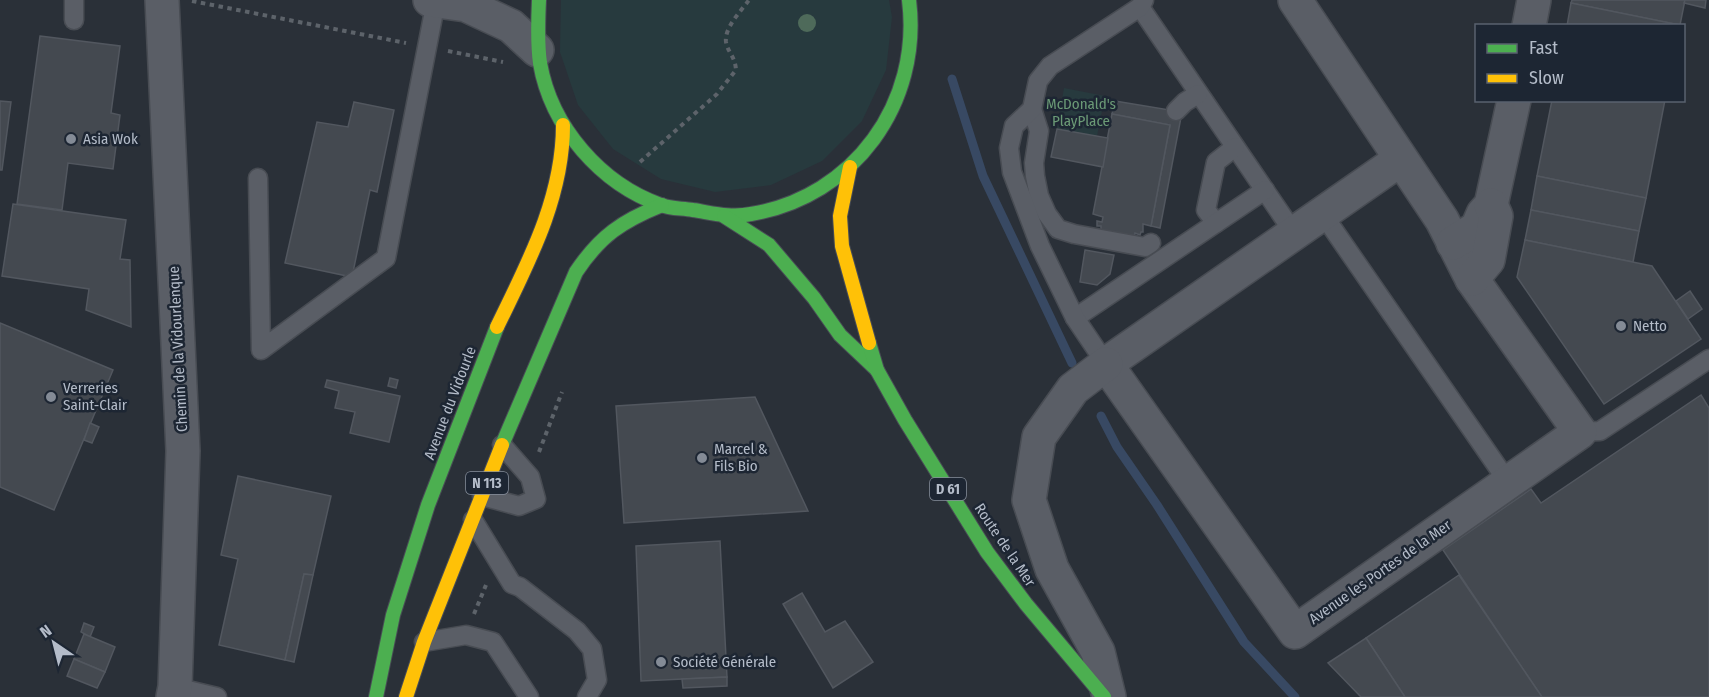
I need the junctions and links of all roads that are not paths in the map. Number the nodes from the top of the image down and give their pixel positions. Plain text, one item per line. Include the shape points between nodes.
1 (74, 0) edge
2 (162, 0) edge
3 (433, 0) edge
4 (539, 0) edge
5 (1295, 0) edge
6 (1534, 0) edge
7 (1142, 3) edge
8 (917, 7) edge
9 (74, 20) dead end
10 (1529, 24) edge
11 (539, 60) junction
12 (1198, 94) junction
13 (1514, 102) edge
14 (1032, 109) junction
15 (1176, 111) dead end
16 (563, 124) junction
17 (1235, 147) junction
18 (1401, 159) junction
19 (850, 167) junction
20 (258, 178) dead end
21 (1265, 190) junction
22 (662, 205) junction
23 (1491, 205) junction
24 (1322, 213) junction
25 (724, 216) junction
26 (1216, 223) junction
27 (1294, 233) junction
28 (1453, 243) junction
29 (1163, 260) junction
30 (1472, 279) junction
31 (1075, 318) junction
32 (1709, 359) edge
33 (1106, 364) junction
34 (877, 370) junction
35 (1580, 432) junction
36 (502, 445) junction
37 (1508, 482) junction
38 (482, 496) junction
39 (473, 520) junction
40 (424, 642) junction
41 (174, 692) edge
42 (217, 697) edge
43 (376, 697) edge
44 (406, 697) edge
45 (529, 697) edge
46 (587, 697) edge
47 (1104, 697) edge
48 (1109, 697) edge

1 - 9 lane
2 - 41 street, Chemin de la Vidourlenque via 183,450
3 - 11 street via 466,5 511,26
3 - 20 lane via 386,258 261,350
4 - 11 main road
5 - 18 street
6 - 10 street
7 - 12 lane
7 - 14 lane via 1050,66 1038,81
8 - 19 main road via 898,100 877,136
11 - 16 main road via 546,89
12 - 15 lane
12 - 17 lane
13 - 23 street
14 - 29 lane via 1039,131 1034,163 1039,196 1058,229 1145,246 1153,235
14 - 31 lane via 1014,126 1009,148 1012,172 1040,246
16 - 22 main road via 582,151 615,180
16 - 43 main road, Avenue du Vidourle via 564,150 553,199 532,255 496,330 428,506 393,615
17 - 21 lane
17 - 26 lane via 1216,162 1206,210
18 - 24 street
18 - 28 street
19 - 25 main road via 822,188 791,203
19 - 34 main road, Route de la Mer / D 61 via 840,216 842,246
21 - 26 lane
21 - 27 lane
22 - 25 main road
22 - 36 main road, N 113 via 608,231 590,249 576,272
23 - 28 street via 1477,228
23 - 30 street via 1496,216 1488,260
24 - 27 street
24 - 37 lane
25 - 34 main road, Route de la Mer / D 61 via 769,245 840,335
26 - 29 lane
27 - 33 street
28 - 30 street
29 - 31 lane
30 - 35 street
31 - 33 lane
32 - 35 lane via 1600,431
33 - 37 street, Avenue les Portes de la Mer via 1295,632
33 - 48 street via 1073,389 1039,437 1029,500 1052,569 1098,652
34 - 47 main road, Route de la Mer / D 61 via 987,552
35 - 37 street, Avenue les Portes de la Mer
36 - 38 main road, N 113
36 - 38 lane via 530,477 536,499 519,506
38 - 39 main road, N 113
39 - 40 main road, N 113
39 - 46 lane via 512,584 577,631 592,649 597,680
40 - 44 main road, N 113
40 - 45 lane via 466,635 493,642
41 - 42 lane

